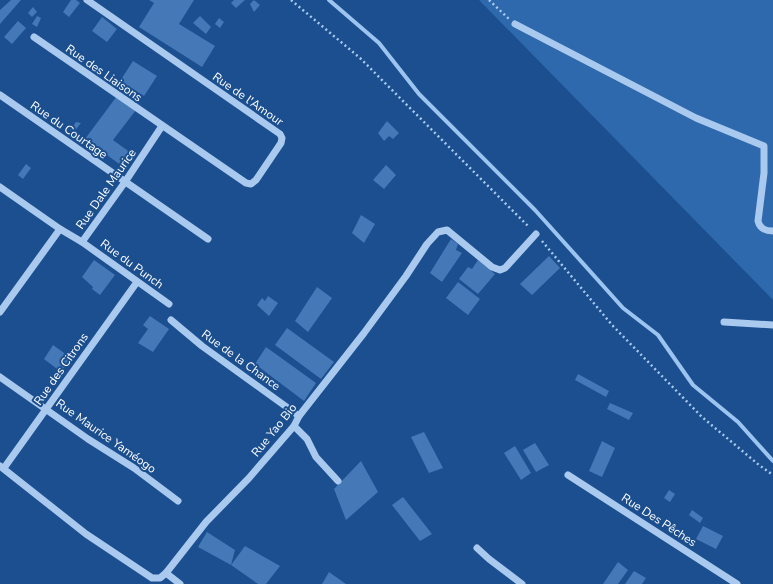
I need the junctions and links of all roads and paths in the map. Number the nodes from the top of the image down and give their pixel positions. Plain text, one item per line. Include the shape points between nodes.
1 (87, 0) edge
2 (489, 0) edge
3 (514, 24) joint
4 (34, 37) dead end
5 (0, 95) edge
6 (162, 126) junction
7 (125, 182) junction
8 (0, 187) edge
9 (60, 229) junction
10 (773, 231) edge
11 (536, 234) dead end
12 (208, 239) dead end
13 (82, 242) junction
14 (137, 282) junction
15 (168, 304) dead end
16 (0, 312) edge
17 (171, 320) dead end
18 (724, 322) dead end
19 (773, 325) edge
20 (0, 377) edge
21 (46, 409) junction
22 (299, 416) junction
23 (294, 426) junction
24 (2, 467) edge
25 (568, 476) dead end
26 (338, 481) dead end
27 (178, 501) dead end
28 (477, 548) dead end
29 (166, 573) junction
30 (180, 584) edge
31 (522, 584) edge
32 (737, 584) edge

1 - 6 street, Rue de l'Amour via 280,134 282,138 251,184
2 - 3 path
3 - 10 street via 696,118 764,146 764,173 758,221 764,230
4 - 6 street, Rue des Liaisons
5 - 7 street, Rue du Courtage
6 - 7 street, Rue Dale Maurice
7 - 12 street, Rue du Courtage
7 - 13 street, Rue Dale Maurice
8 - 9 street, Rue Dale Maurice
9 - 13 street, Rue Dale Maurice
9 - 16 street
11 - 22 street, Rue Yao Bio via 505,268 500,270 492,267 447,230 438,232 426,244 364,333
13 - 14 street, Rue du Punch
14 - 15 street, Rue du Punch
14 - 21 street, Rue des Citrons
17 - 22 street, Rue de la Chance via 202,346
18 - 19 street
20 - 21 street, Rue Maurice Yaméogo
21 - 24 street, Rue des Citrons
21 - 27 street, Rue Maurice Yaméogo
22 - 23 street, Rue Yao Bio
23 - 26 street via 306,439 316,457
23 - 29 street, Rue Yao Bio via 206,522
24 - 29 street via 86,534 136,568 156,579
25 - 32 street, Rue Des Pêches
28 - 31 street
29 - 30 street

